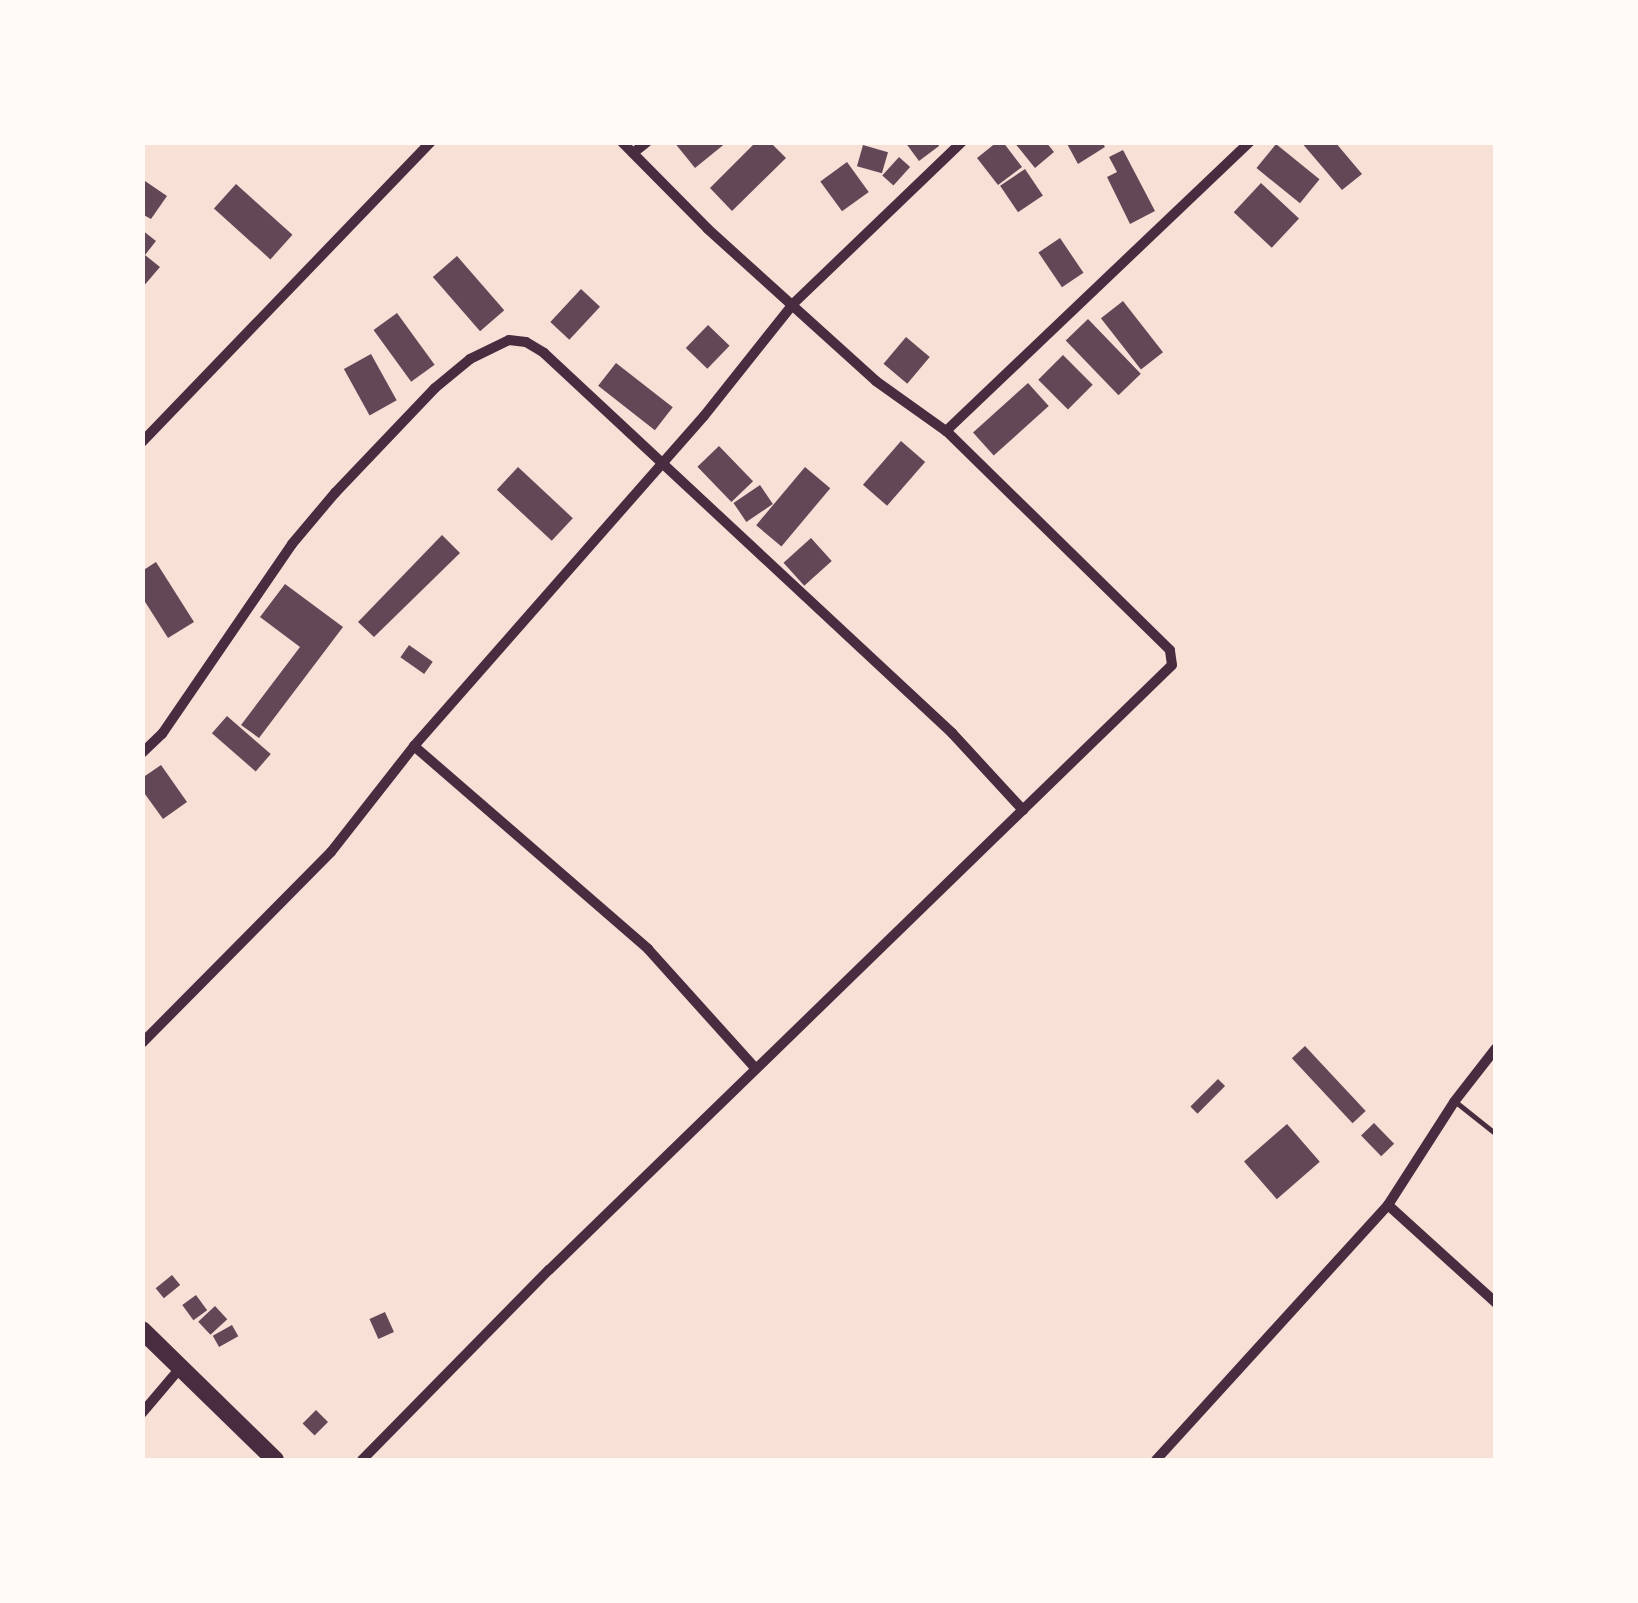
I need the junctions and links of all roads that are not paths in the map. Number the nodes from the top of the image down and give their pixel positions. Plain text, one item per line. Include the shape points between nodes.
1 (431, 142) edge
2 (622, 142) edge
3 (647, 142) edge
4 (962, 142) edge
5 (1250, 142) edge
6 (632, 153) junction
7 (794, 303) junction
8 (946, 431) junction
9 (142, 442) edge
10 (661, 462) junction
11 (414, 746) junction
12 (142, 753) edge
13 (1023, 810) junction
14 (142, 1043) edge
15 (1496, 1048) edge
16 (756, 1070) junction
17 (1454, 1102) junction
18 (1496, 1134) edge
19 (1388, 1205) junction
20 (1496, 1303) edge
21 (142, 1330) edge
22 (181, 1367) junction
23 (142, 1413) edge
24 (276, 1460) edge
25 (362, 1460) edge
26 (1156, 1460) edge

1 - 9 street
2 - 6 street
3 - 6 street
4 - 7 street
5 - 8 street
6 - 7 street
7 - 8 street via 876,381
7 - 10 street
8 - 13 street via 1170,650 1172,665
10 - 11 street
10 - 12 street via 544,353 526,342 493,345 435,388 324,505
10 - 13 street via 952,733
11 - 14 street via 331,852
11 - 16 street via 648,949
13 - 16 street
15 - 17 street
16 - 25 street
17 - 18 lane
17 - 19 street
19 - 20 street
19 - 26 street
21 - 22 main road
22 - 23 street
22 - 24 main road

